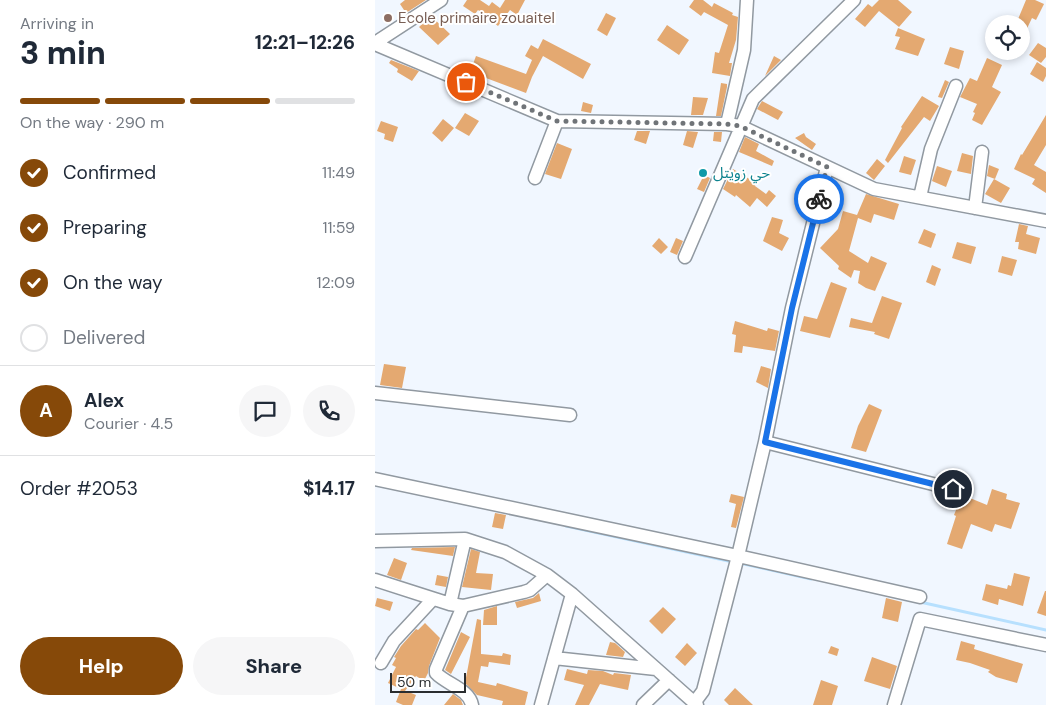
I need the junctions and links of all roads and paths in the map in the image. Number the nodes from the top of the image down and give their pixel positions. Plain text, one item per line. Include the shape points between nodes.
1 (441, 0) edge
2 (747, 0) edge
3 (854, 0) edge
4 (375, 44) edge
5 (956, 86) dead end
6 (557, 121) junction
7 (727, 124) junction
8 (740, 126) junction
9 (982, 152) dead end
10 (827, 167) junction
11 (535, 178) dead end
12 (920, 197) junction
13 (975, 208) junction
14 (1046, 221) edge
15 (685, 257) dead end
16 (375, 393) edge
17 (570, 415) dead end
18 (765, 442) junction
19 (375, 480) edge
20 (953, 489) dead end
21 (465, 539) junction
22 (375, 541) edge
23 (738, 556) junction
24 (547, 574) junction
25 (375, 580) edge
26 (572, 594) junction
27 (920, 597) dead end
28 (433, 599) junction
29 (457, 605) junction
30 (1046, 645) edge
31 (555, 658) junction
32 (381, 663) dead end
33 (657, 669) junction
34 (669, 680) junction
35 (696, 704) edge
36 (472, 705) edge
37 (541, 705) edge
38 (643, 705) edge
39 (894, 705) edge

1 - 4 street
2 - 7 street via 744,50
3 - 8 street via 753,99
4 - 6 street
5 - 12 street via 931,149
6 - 7 street
6 - 11 street
7 - 8 street
8 - 10 street
8 - 15 street
9 - 13 street
10 - 12 street via 874,188
10 - 18 street via 792,308
12 - 13 street
13 - 14 street
16 - 17 street
18 - 20 street
18 - 23 street
19 - 23 street
21 - 22 street
21 - 24 street via 505,552
21 - 29 street
23 - 27 street
23 - 35 street via 703,691
24 - 26 street
24 - 29 street via 530,590
25 - 28 street
26 - 31 street
26 - 33 street
28 - 29 street
28 - 32 street via 394,641
29 - 36 street via 436,669 439,676 465,693
30 - 39 street via 920,619
31 - 33 street
31 - 37 street
33 - 34 street
34 - 35 street
34 - 38 street

